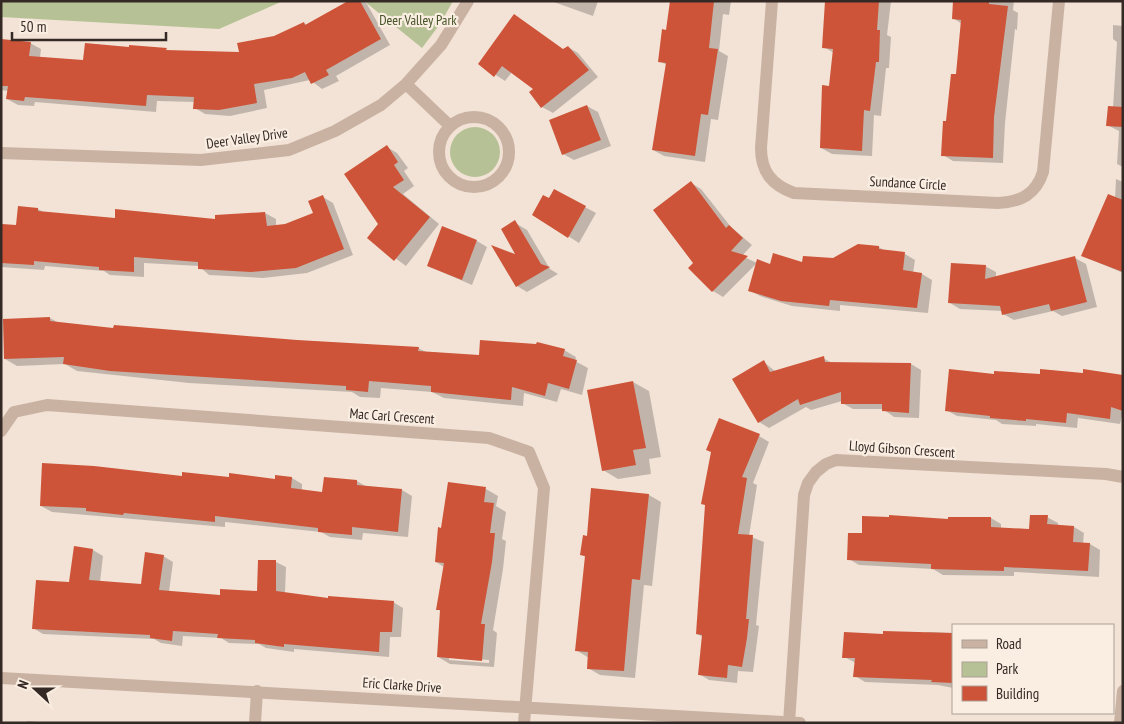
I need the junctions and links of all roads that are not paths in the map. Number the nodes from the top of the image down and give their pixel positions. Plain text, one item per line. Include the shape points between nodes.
1 (468, 1) edge
2 (772, 1) edge
3 (1059, 1) edge
4 (406, 84) junction
5 (450, 126) junction
6 (1, 153) edge
7 (1, 431) edge
8 (1123, 477) edge
9 (1, 678) edge
10 (257, 691) junction
11 (1123, 691) edge
12 (525, 708) junction
13 (255, 723) edge
14 (524, 723) edge
15 (789, 723) edge
16 (800, 723) edge
17 (1120, 723) edge

1 - 4 street, Deer Valley Drive via 441,45
2 - 3 street, Sundance Circle via 761,148 763,169 770,180 794,193 1011,203 1035,190 1043,172
4 - 5 street
4 - 6 street, Deer Valley Drive via 358,120 289,150 201,160
5 - 5 street via 439,148 444,171 464,186 487,185 497,179 509,160 507,138 500,128 492,121 476,117 459,120
7 - 12 street, Mac Carl Crescent via 14,412 47,405 488,438 529,452 544,488
8 - 15 street, Lloyd Gibson Crescent via 844,460 826,464 808,483 804,495
9 - 10 street, Eric Clarke Drive
10 - 12 street, Eric Clarke Drive
10 - 13 street
11 - 17 street
12 - 14 street, Mac Carl Crescent
12 - 15 street, Eric Clarke Drive
15 - 16 street, Eric Clarke Drive

